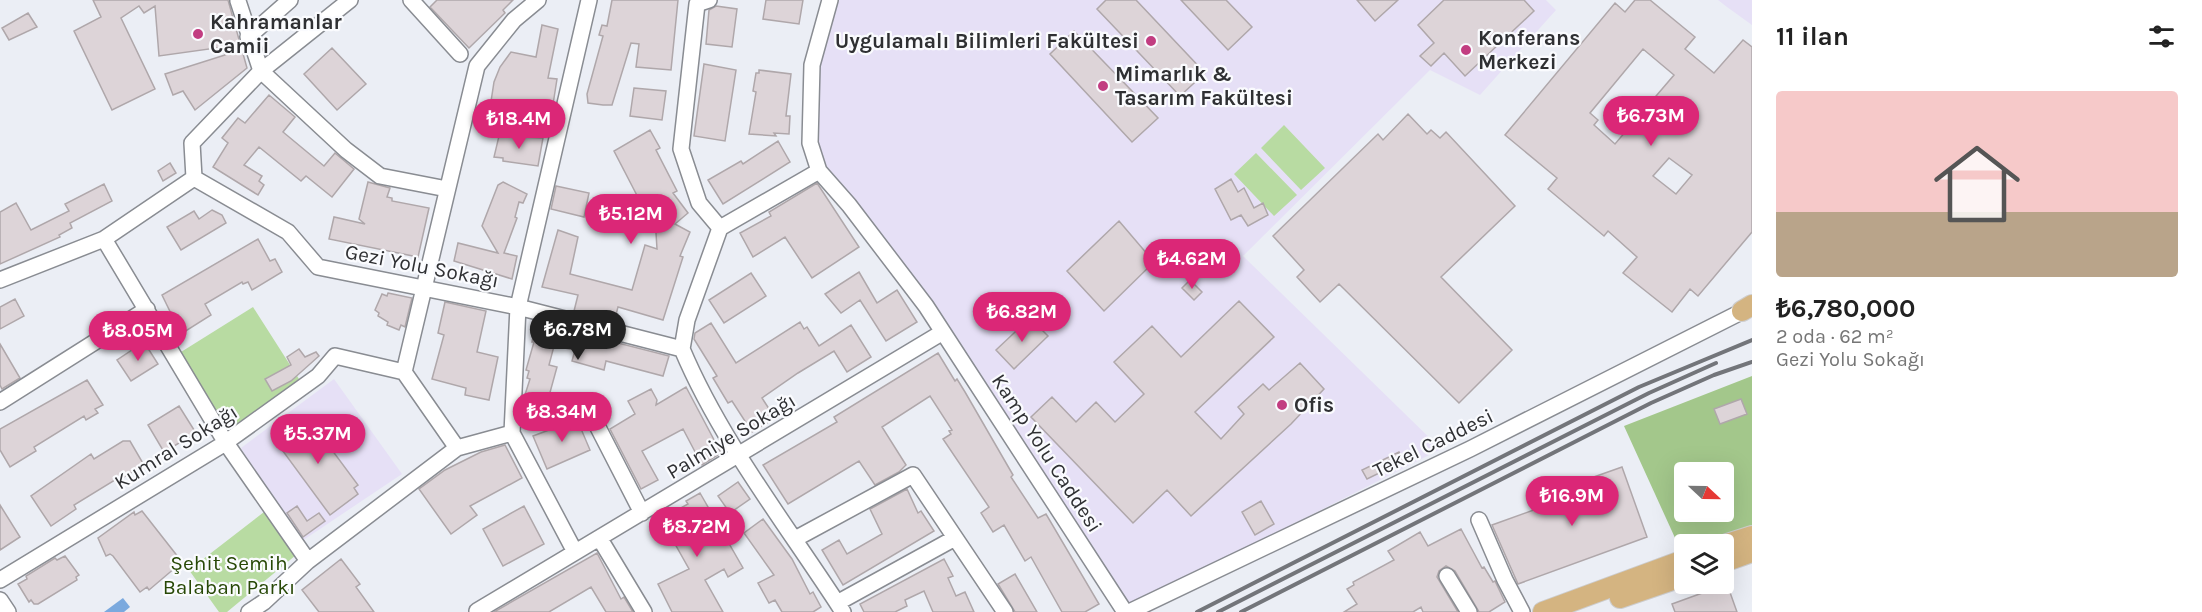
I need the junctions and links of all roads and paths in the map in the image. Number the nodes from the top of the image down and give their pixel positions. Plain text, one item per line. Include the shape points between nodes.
1 (290, 0) edge
2 (350, 0) edge
3 (411, 0) edge
4 (538, 0) edge
5 (589, 0) edge
6 (709, 0) edge
7 (830, 0) edge
8 (238, 1) edge
9 (248, 37) junction
10 (460, 54) dead end
11 (261, 71) junction
12 (819, 171) junction
13 (194, 178) junction
14 (447, 189) junction
15 (720, 228) junction
16 (104, 239) junction
17 (0, 280) edge
18 (425, 287) junction
19 (518, 307) junction
20 (1749, 308) edge
21 (147, 309) junction
22 (943, 332) junction
23 (682, 349) junction
24 (404, 372) junction
25 (0, 402) edge
26 (587, 406) dead end
27 (512, 433) junction
28 (226, 443) junction
29 (458, 448) junction
30 (741, 455) junction
31 (642, 513) junction
32 (1479, 520) dead end
33 (1752, 536) edge
34 (955, 538) junction
35 (600, 539) junction
36 (795, 539) junction
37 (1734, 542) edge
38 (575, 552) junction
39 (1752, 552) edge
40 (1734, 558) edge
41 (308, 561) junction
42 (1674, 564) edge
43 (1447, 576) dead end
44 (1674, 579) edge
45 (0, 580) edge
46 (0, 600) edge
47 (268, 607) edge
48 (840, 608) edge
49 (8, 612) edge
50 (249, 612) edge
51 (477, 612) edge
52 (644, 612) edge
53 (1005, 612) edge
54 (1127, 612) edge
55 (1469, 612) edge
56 (1522, 612) edge
57 (1543, 612) edge
58 (1581, 612) edge

1 - 9 street
2 - 11 street
3 - 10 street
4 - 14 street via 514,20 477,66
5 - 19 street
6 - 15 street via 697,4 681,150 699,203
7 - 12 street, Kamp Yolu Caddesi via 812,65 810,143
8 - 9 street
9 - 11 street
11 - 13 street via 192,143
11 - 14 street via 380,176
12 - 15 street
12 - 22 street, Kamp Yolu Caddesi via 856,214
13 - 16 street
13 - 18 street, Gezi Yolu Sokağı via 288,232 318,267
14 - 18 street
15 - 23 street via 687,320
16 - 17 street
16 - 21 street
18 - 19 street, Gezi Yolu Sokağı
18 - 24 street
19 - 23 street, Gezi Yolu Sokağı
19 - 27 street
20 - 54 street, Tekel Caddesi via 1470,449
21 - 25 street
21 - 28 street
22 - 30 street, Palmiye Sokağı
22 - 54 street, Kamp Yolu Caddesi
23 - 30 street
24 - 28 street, Kumral Sokağı via 335,356 318,376
24 - 29 street
26 - 31 street
27 - 29 street
27 - 38 street
28 - 41 street
28 - 45 street, Kumral Sokağı
29 - 41 street
30 - 31 street, Palmiye Sokağı
30 - 36 street
31 - 35 street, Palmiye Sokağı
32 - 56 street
33 - 37 main road
34 - 36 street via 913,475
34 - 48 street
34 - 53 street
35 - 38 street, Palmiye Sokağı
35 - 52 street
36 - 48 street
38 - 51 street, Palmiye Sokağı
39 - 40 main road
41 - 47 street
42 - 57 main road
43 - 55 street
44 - 58 main road
46 - 49 street
47 - 50 street

